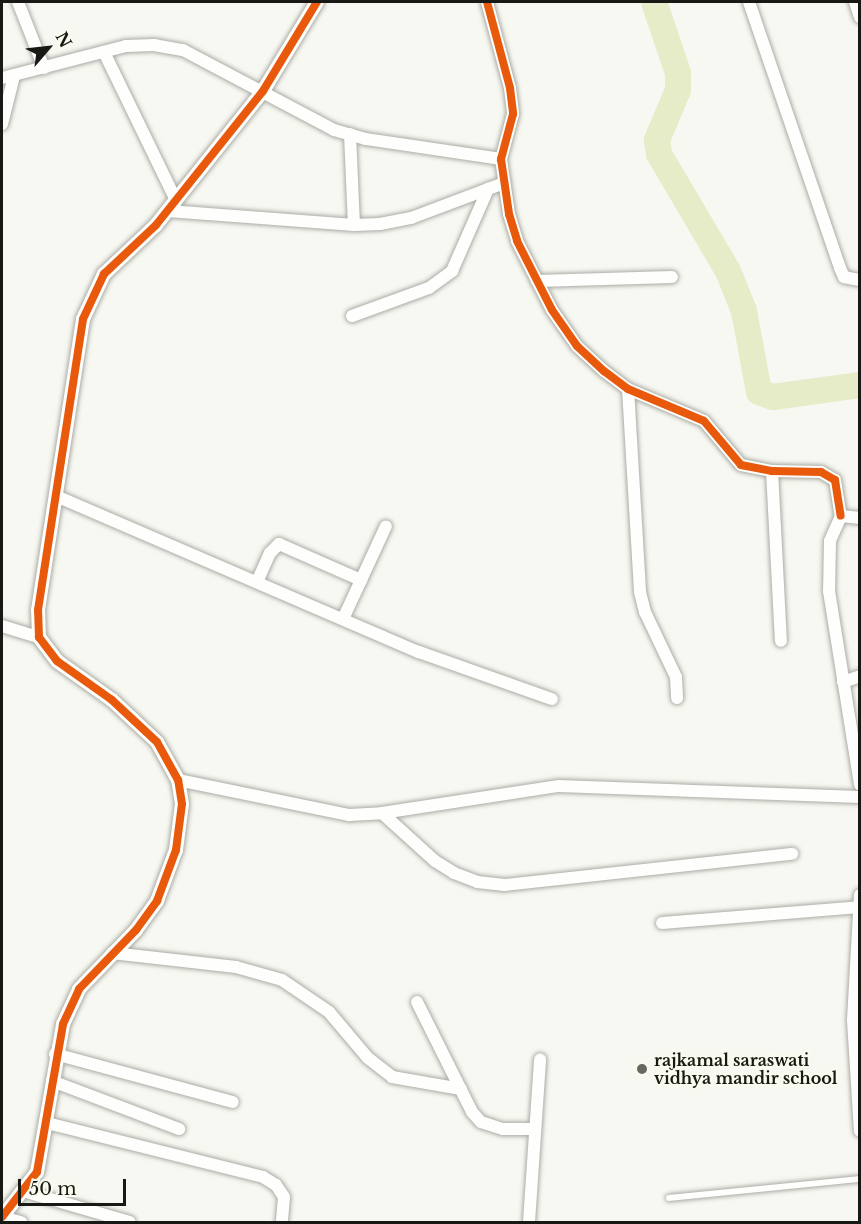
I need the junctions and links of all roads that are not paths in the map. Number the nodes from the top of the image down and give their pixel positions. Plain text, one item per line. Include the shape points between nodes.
1 (18, 2) edge
2 (317, 2) edge
3 (487, 2) edge
4 (749, 2) edge
5 (855, 2) edge
6 (860, 17) edge
7 (104, 52) junction
8 (44, 68) junction
9 (8, 76) edge
10 (263, 91) junction
11 (2, 124) edge
12 (350, 134) junction
13 (501, 159) junction
14 (504, 183) junction
15 (488, 189) junction
16 (172, 205) junction
17 (354, 225) junction
18 (672, 277) dead end
19 (860, 280) edge
20 (537, 281) junction
21 (352, 316) dead end
22 (628, 389) junction
23 (772, 471) junction
24 (56, 496) junction
25 (841, 516) junction
26 (860, 518) edge
27 (386, 526) dead end
28 (361, 580) junction
29 (257, 582) junction
30 (343, 619) junction
31 (2, 627) edge
32 (39, 638) junction
33 (781, 641) dead end
34 (860, 676) edge
35 (843, 682) junction
36 (677, 698) dead end
37 (552, 699) dead end
38 (178, 780) junction
39 (860, 785) edge
40 (860, 797) edge
41 (382, 813) junction
42 (792, 854) dead end
43 (860, 895) edge
44 (859, 907) edge
45 (662, 923) dead end
46 (111, 953) junction
47 (417, 1002) dead end
48 (856, 1020) edge
49 (55, 1054) junction
50 (540, 1059) dead end
51 (52, 1081) junction
52 (461, 1089) junction
53 (233, 1102) dead end
54 (859, 1115) edge
55 (47, 1123) junction
56 (179, 1129) dead end
57 (536, 1129) junction
58 (860, 1131) edge
59 (860, 1179) edge
60 (23, 1191) junction
61 (669, 1198) dead end
62 (2, 1217) edge
63 (21, 1222) edge
64 (130, 1222) edge
65 (282, 1222) edge
66 (529, 1222) edge

1 - 8 street
2 - 10 street
3 - 13 street via 513,114
4 - 19 street via 840,268 844,277
5 - 6 street
7 - 8 street
7 - 10 street via 154,45 183,50
7 - 16 street
8 - 9 street
9 - 11 street
10 - 12 street via 334,130
10 - 16 street
12 - 13 street
12 - 17 street
13 - 14 street
14 - 15 street
14 - 20 street via 517,241
15 - 17 street via 411,218
15 - 21 street via 452,271 429,288
16 - 17 street
16 - 24 street via 115,261 94,288 83,318
18 - 20 street
20 - 22 street via 577,346
22 - 23 street via 695,415 716,432 741,465
22 - 36 street via 640,592 645,612 676,677
23 - 25 street via 821,472 835,480
23 - 33 street
24 - 29 street
24 - 32 street via 38,610
25 - 26 street
25 - 35 street via 830,541 829,591
27 - 28 street
28 - 29 street via 279,544 270,553
28 - 30 street
29 - 30 street
30 - 37 street via 419,652
31 - 32 street
32 - 38 street via 57,660 136,720 157,742
34 - 35 street
35 - 39 street
38 - 41 street via 311,810
38 - 46 street via 179,829 168,874 157,901
40 - 41 street via 559,786
41 - 42 street via 454,873 477,882 505,885
43 - 44 street
44 - 45 street
44 - 48 street
46 - 49 street via 79,989
46 - 52 street via 236,967 282,980 329,1012 368,1058 392,1077
47 - 52 street
48 - 54 street
49 - 51 street
49 - 53 street
50 - 57 street
51 - 55 street
51 - 56 street
52 - 57 street via 481,1122 502,1129
54 - 58 street
55 - 60 street via 37,1172
55 - 65 street via 263,1177 276,1185 284,1197
57 - 66 street
59 - 61 lane
60 - 62 street
60 - 64 street
62 - 63 street

